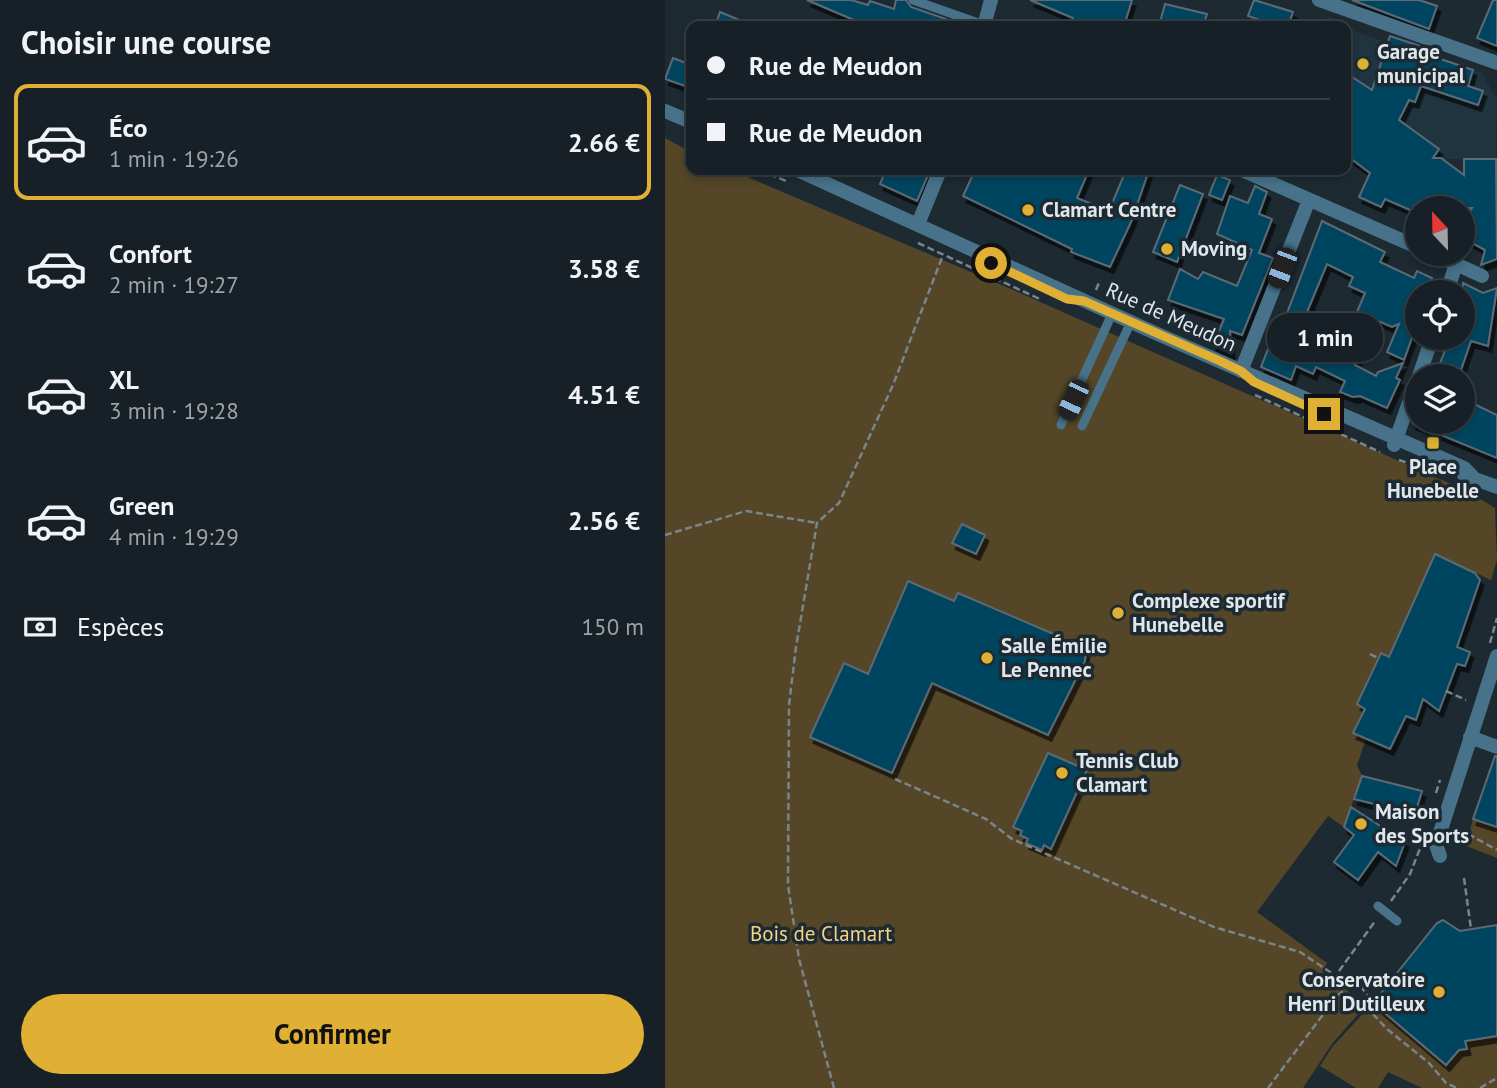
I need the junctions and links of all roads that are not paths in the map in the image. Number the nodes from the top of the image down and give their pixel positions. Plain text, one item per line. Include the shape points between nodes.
1 (913, 0) edge
2 (991, 0) edge
3 (1319, 0) edge
4 (971, 21) edge
5 (986, 21) edge
6 (1497, 63) edge
7 (665, 111) edge
8 (686, 120) edge
9 (808, 175) edge
10 (938, 175) edge
11 (1253, 175) edge
12 (1309, 200) junction
13 (918, 224) junction
14 (1405, 242) edge
15 (1460, 266) edge
16 (1482, 276) dead end
17 (1112, 314) junction
18 (1131, 322) junction
19 (1241, 371) junction
20 (1405, 416) edge
21 (1061, 425) dead end
22 (1082, 426) dead end
23 (1396, 442) junction
24 (1497, 487) edge
25 (1497, 656) edge
26 (1470, 737) junction
27 (1497, 747) edge
28 (1440, 856) dead end
29 (1381, 908) road end
30 (1397, 921) dead end

1 - 4 lane
2 - 5 street
3 - 6 street
7 - 8 street
9 - 13 street, Rue de Meudon
10 - 13 street
11 - 12 street
12 - 14 street
12 - 19 street
13 - 17 street, Rue de Meudon
15 - 16 street
17 - 18 street, Rue de Meudon
17 - 21 lane
18 - 19 street, Rue de Meudon
18 - 22 lane
19 - 23 street, Rue de Meudon via 1254,382
20 - 23 street
23 - 24 street, Rue de Meudon via 1459,474
25 - 26 street
26 - 27 street
26 - 28 street via 1436,845
29 - 30 lane

